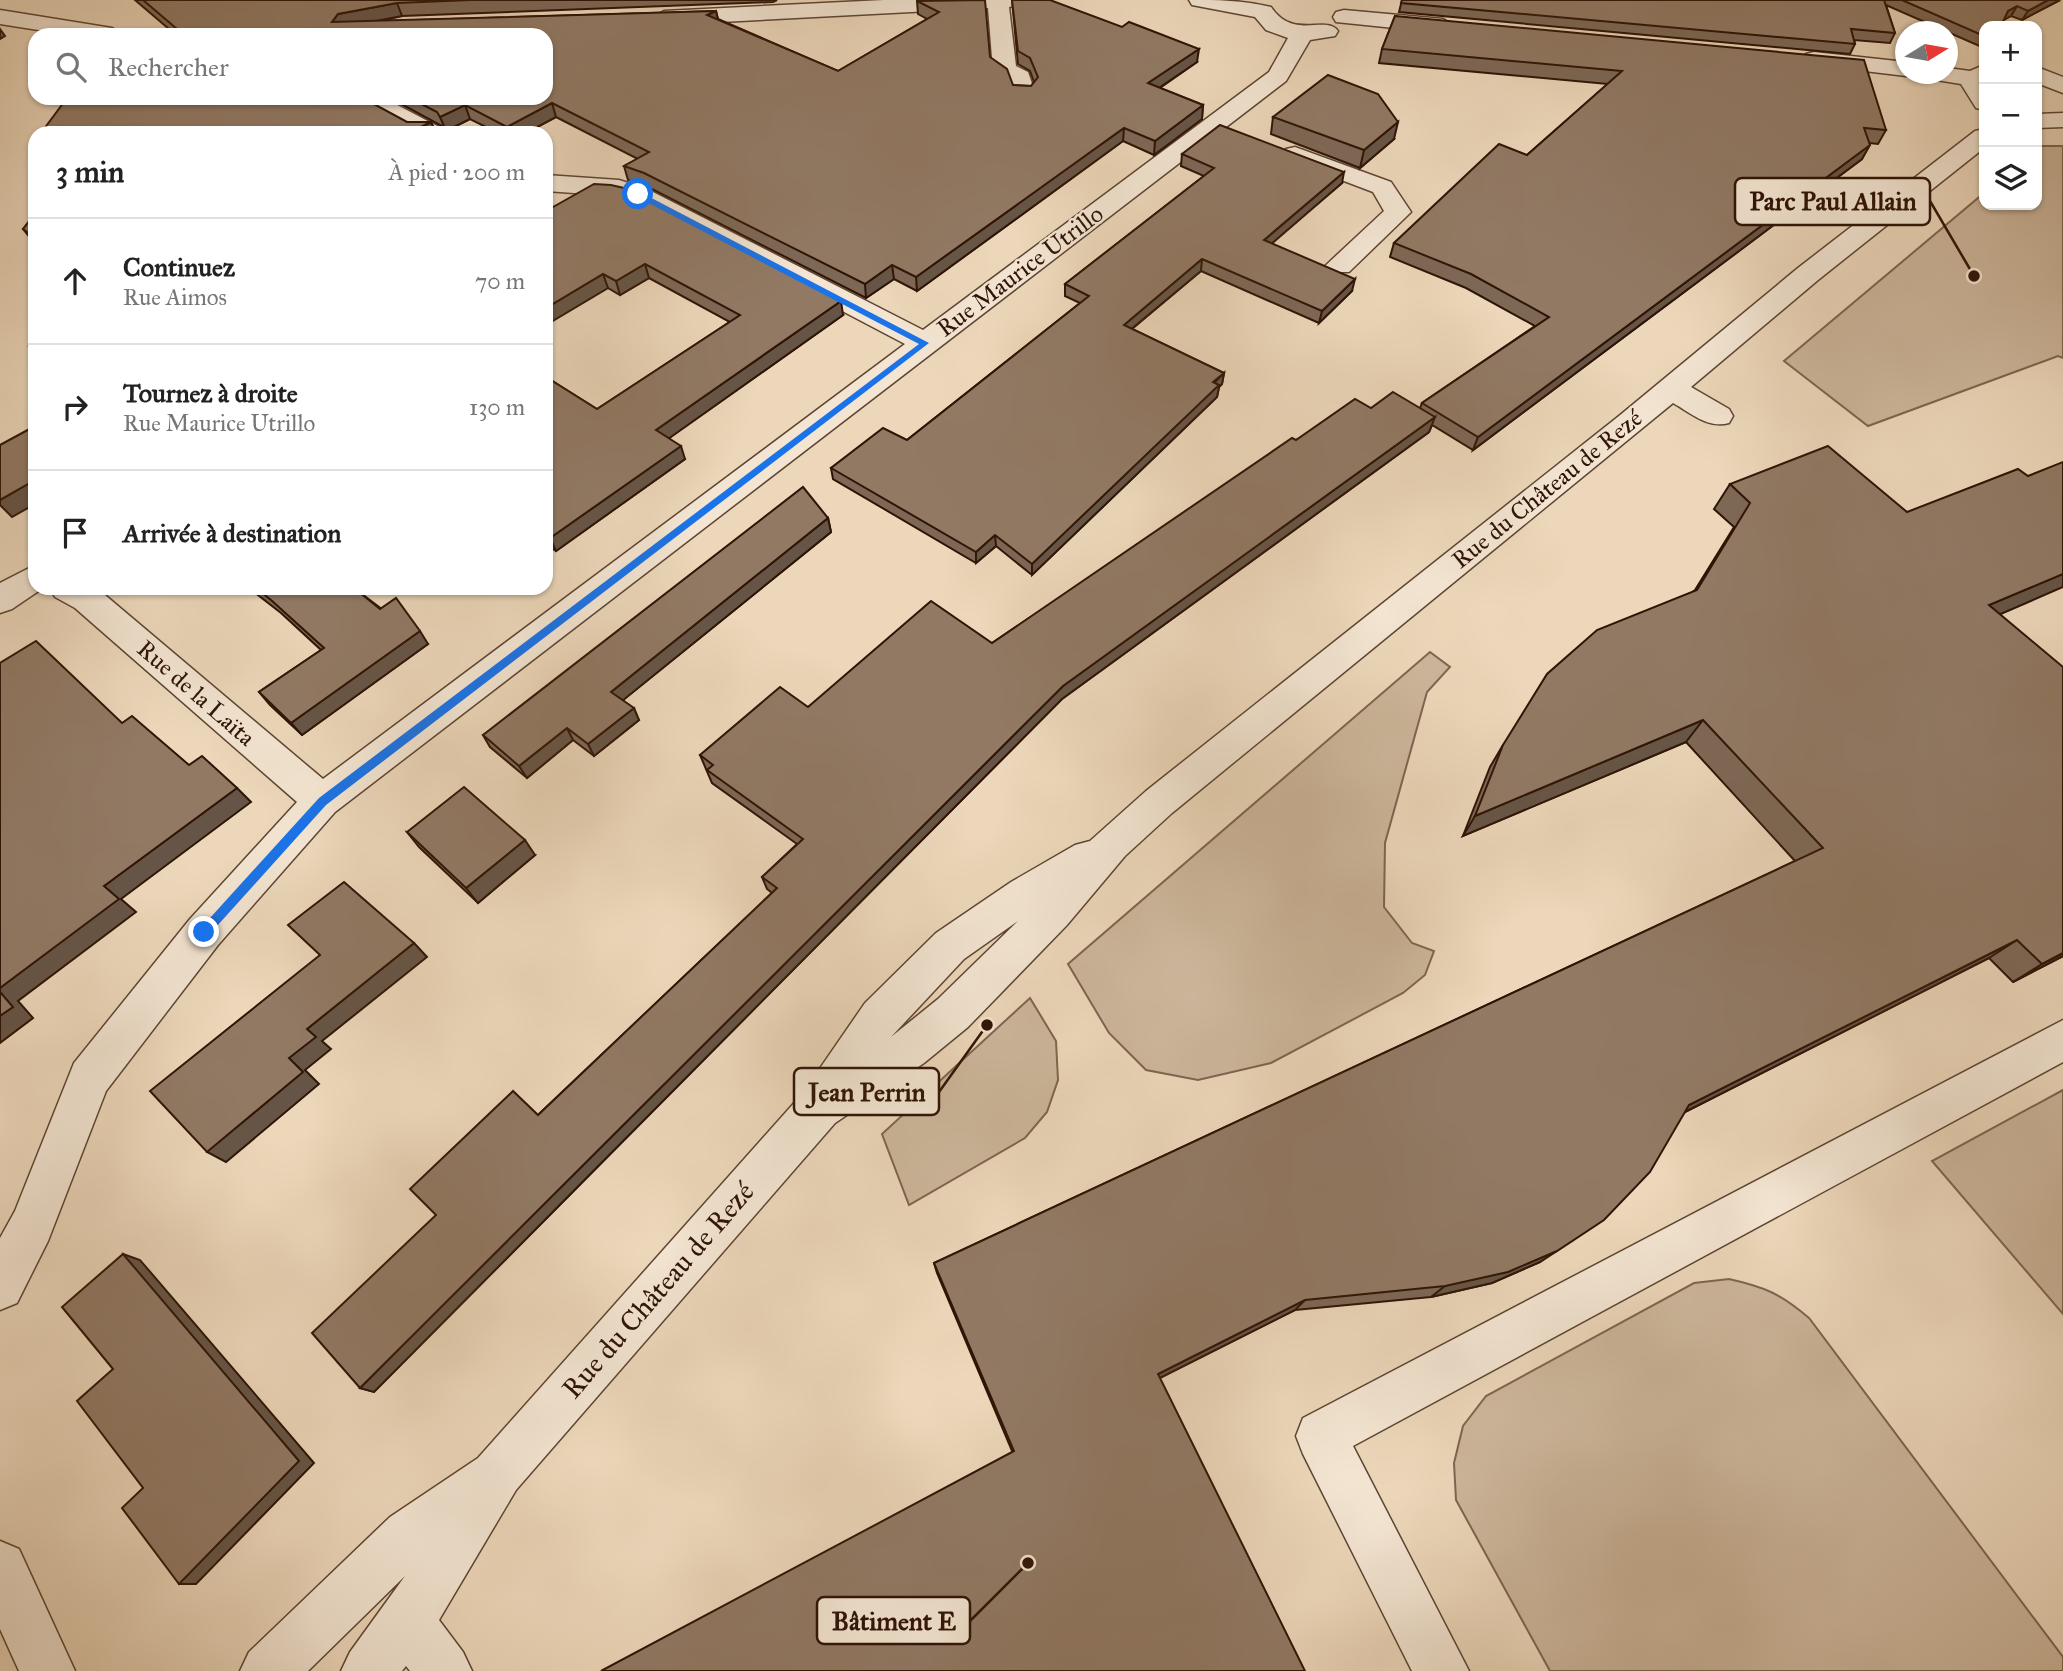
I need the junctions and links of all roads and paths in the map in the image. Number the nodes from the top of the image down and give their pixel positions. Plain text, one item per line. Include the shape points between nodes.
1 (1200, 0) edge
2 (1005, 1) edge
3 (1266, 6) edge
4 (1337, 8) edge
5 (0, 17) edge
6 (641, 18) edge
7 (68, 28) edge
8 (1462, 28) edge
9 (1302, 33) junction
10 (1792, 58) edge
11 (1895, 68) edge
12 (1958, 75) edge
13 (1979, 76) edge
14 (1023, 92) edge
15 (1979, 98) edge
16 (379, 105) edge
17 (2063, 120) edge
18 (2042, 121) edge
19 (419, 126) edge
20 (1979, 140) edge
21 (1266, 143) edge
22 (553, 183) edge
23 (1339, 266) dead end
24 (925, 343) junction
25 (1671, 388) junction
26 (1718, 416) dead end
27 (28, 582) edge
28 (80, 595) edge
29 (0, 600) edge
30 (323, 802) junction
31 (2063, 1040) edge
32 (0, 1286) edge
33 (498, 1472) junction
34 (0, 1568) edge
35 (406, 1620) junction
36 (47, 1671) edge
37 (268, 1671) edge
38 (369, 1671) edge
39 (444, 1671) edge
40 (1441, 1671) edge

1 - 3 street
2 - 6 street
2 - 14 street via 1005,70 1020,77
3 - 9 street via 1275,26
4 - 8 street
4 - 9 street via 1331,29
5 - 7 street
9 - 24 street, Rue Maurice Utrillo via 1278,76 1227,129
10 - 11 street
12 - 13 street
13 - 15 street via 1973,91
16 - 19 street
17 - 18 street
20 - 25 street, Rue du Château de Rezé
21 - 23 street via 1382,187 1398,212
22 - 24 street via 619,188 638,194
24 - 30 street, Rue Maurice Utrillo
25 - 26 street
25 - 33 street, Rue du Château de Rezé via 1111,844 1053,913 953,1013 909,1049 819,1108
27 - 29 street
28 - 30 street, Rue de la Laïta
30 - 32 street, Rue Maurice Utrillo via 204,932 89,1078 32,1225
31 - 40 street via 1321,1437
33 - 35 street, Rue du Château de Rezé via 436,1579
33 - 37 street, Rue du Château de Rezé via 409,1536
34 - 36 street
35 - 38 street, Rue du Château de Rezé
35 - 39 street

